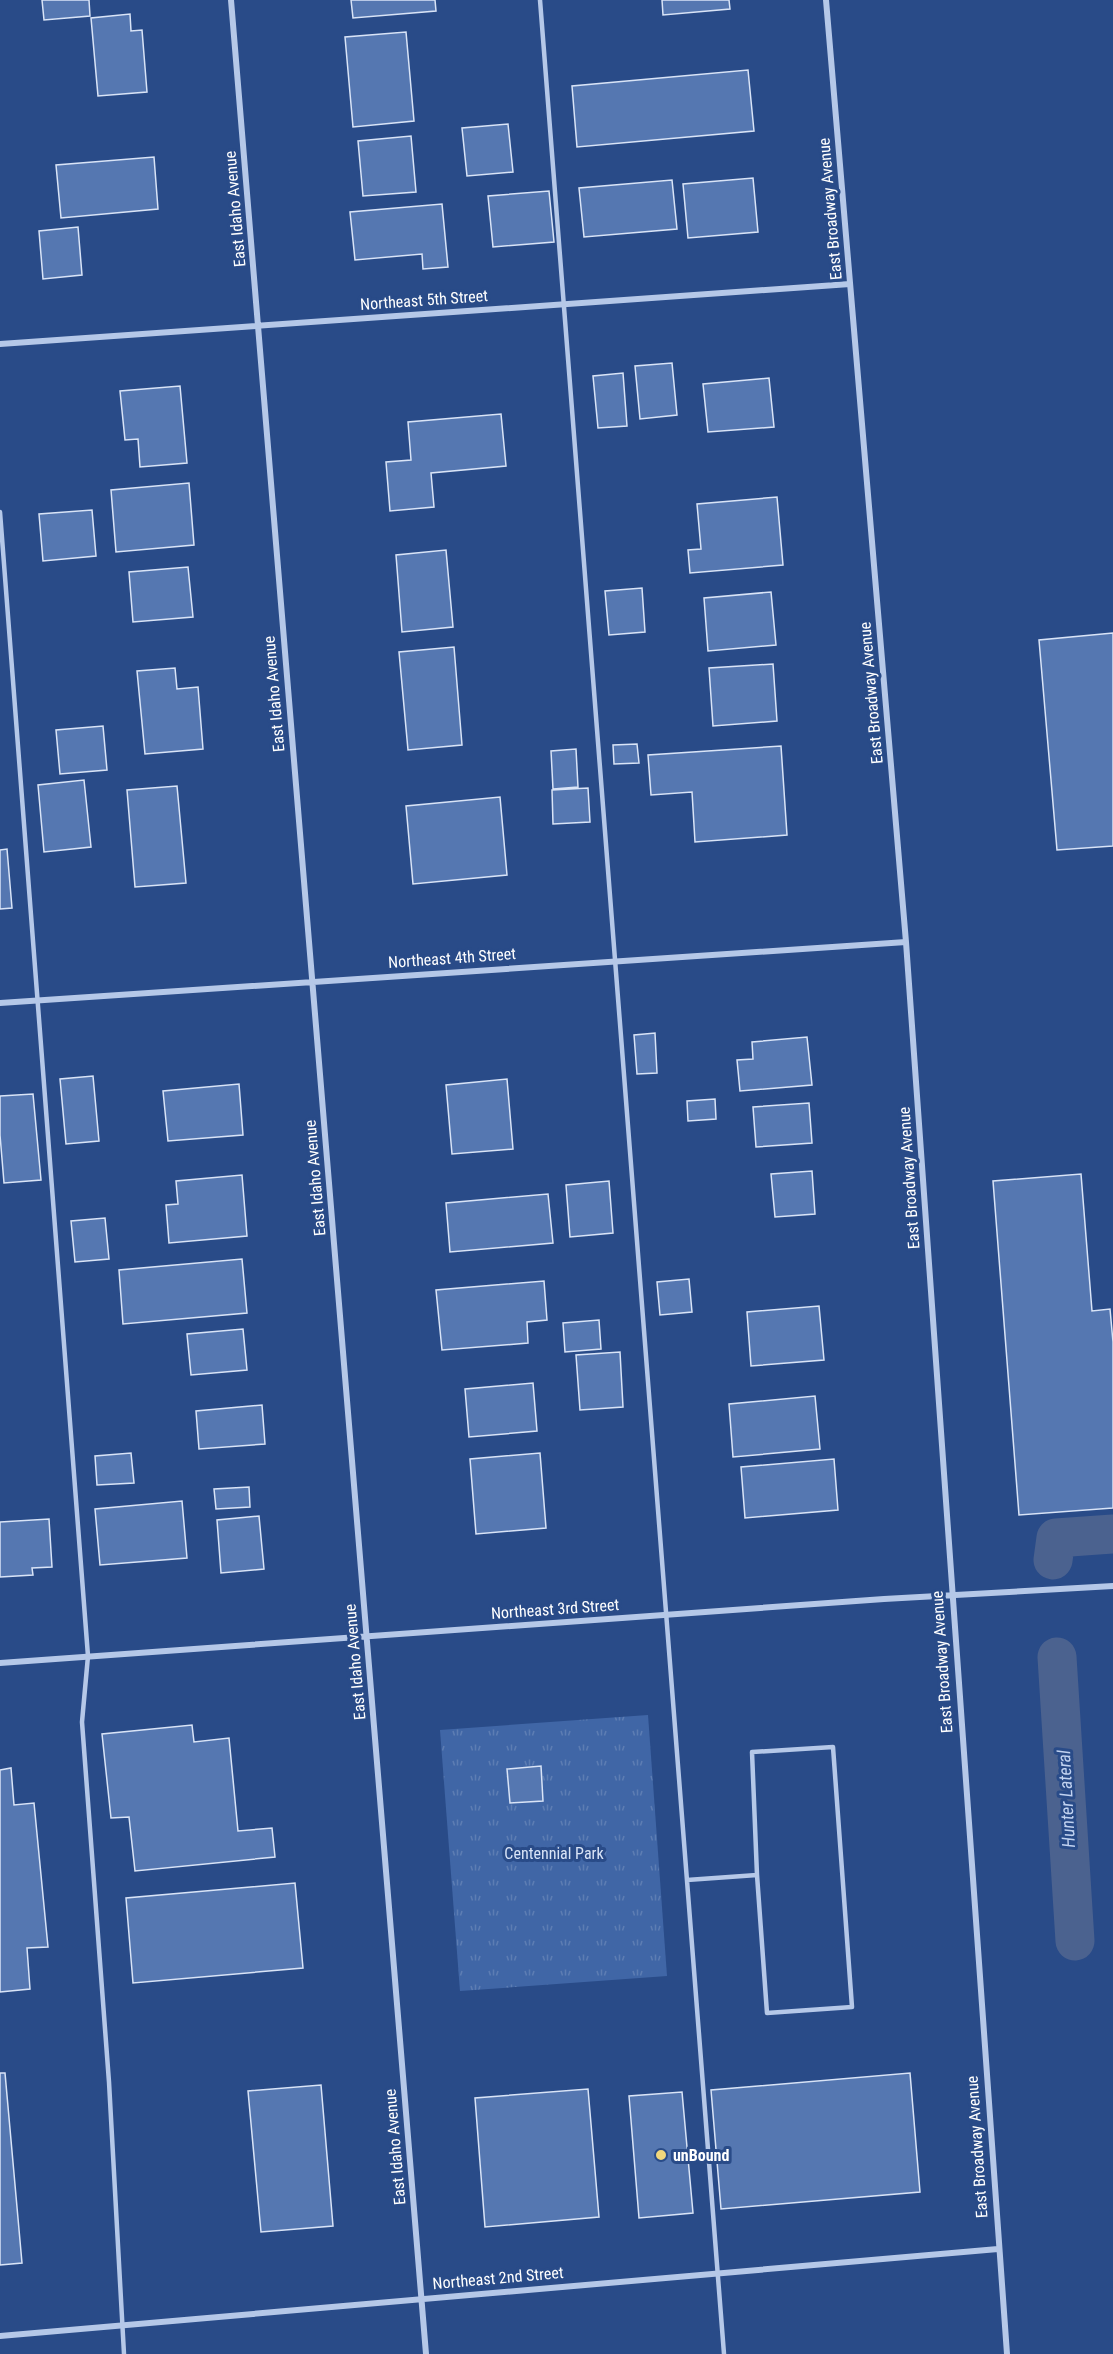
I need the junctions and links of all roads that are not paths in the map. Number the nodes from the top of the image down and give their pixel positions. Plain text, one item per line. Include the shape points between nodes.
1 (231, 0) edge
2 (540, 0) edge
3 (826, 0) edge
4 (850, 284) junction
5 (564, 304) junction
6 (258, 326) junction
7 (0, 344) edge
8 (0, 512) edge
9 (906, 942) junction
10 (615, 961) junction
11 (312, 981) junction
12 (38, 1000) junction
13 (0, 1003) edge
14 (1113, 1586) edge
15 (951, 1595) junction
16 (666, 1615) junction
17 (366, 1636) junction
18 (88, 1656) junction
19 (0, 1663) edge
20 (757, 1875) junction
21 (687, 1880) junction
22 (998, 2249) junction
23 (718, 2273) junction
24 (422, 2298) junction
25 (121, 2326) junction
26 (0, 2336) edge
27 (124, 2354) edge
28 (426, 2354) edge
29 (724, 2354) edge
30 (1007, 2354) edge

1 - 6 street, East Idaho Avenue
2 - 5 lane
3 - 4 street, East Broadway Avenue
4 - 5 street, Northeast 5th Street
4 - 9 street, East Broadway Avenue
5 - 6 street, Northeast 5th Street
5 - 10 lane
6 - 7 street, Northeast 5th Street
6 - 11 street, East Idaho Avenue
8 - 12 lane
9 - 10 street, Northeast 4th Street
9 - 15 street, East Broadway Avenue
10 - 11 street, Northeast 4th Street
10 - 16 lane
11 - 12 street, Northeast 4th Street
11 - 17 street, East Idaho Avenue
12 - 13 street, Northeast 4th Street
12 - 18 lane
14 - 15 street, Northeast 3rd Street
15 - 16 street, Northeast 3rd Street
15 - 22 street, East Broadway Avenue
16 - 17 street, Northeast 3rd Street
16 - 21 lane
17 - 18 street, Northeast 3rd Street
17 - 24 street, East Idaho Avenue
18 - 19 street, Northeast 3rd Street
18 - 25 lane via 82,1722 109,2082
20 - 20 lane via 768,2013 852,2007 833,1747 752,1752
20 - 21 lane
21 - 23 lane
22 - 23 street, Northeast 2nd Street
22 - 30 street, East Broadway Avenue
23 - 24 street, Northeast 2nd Street
23 - 29 lane
24 - 25 street, Northeast 2nd Street
24 - 28 street, East Idaho Avenue
25 - 26 street, Northeast 2nd Street
25 - 27 lane

